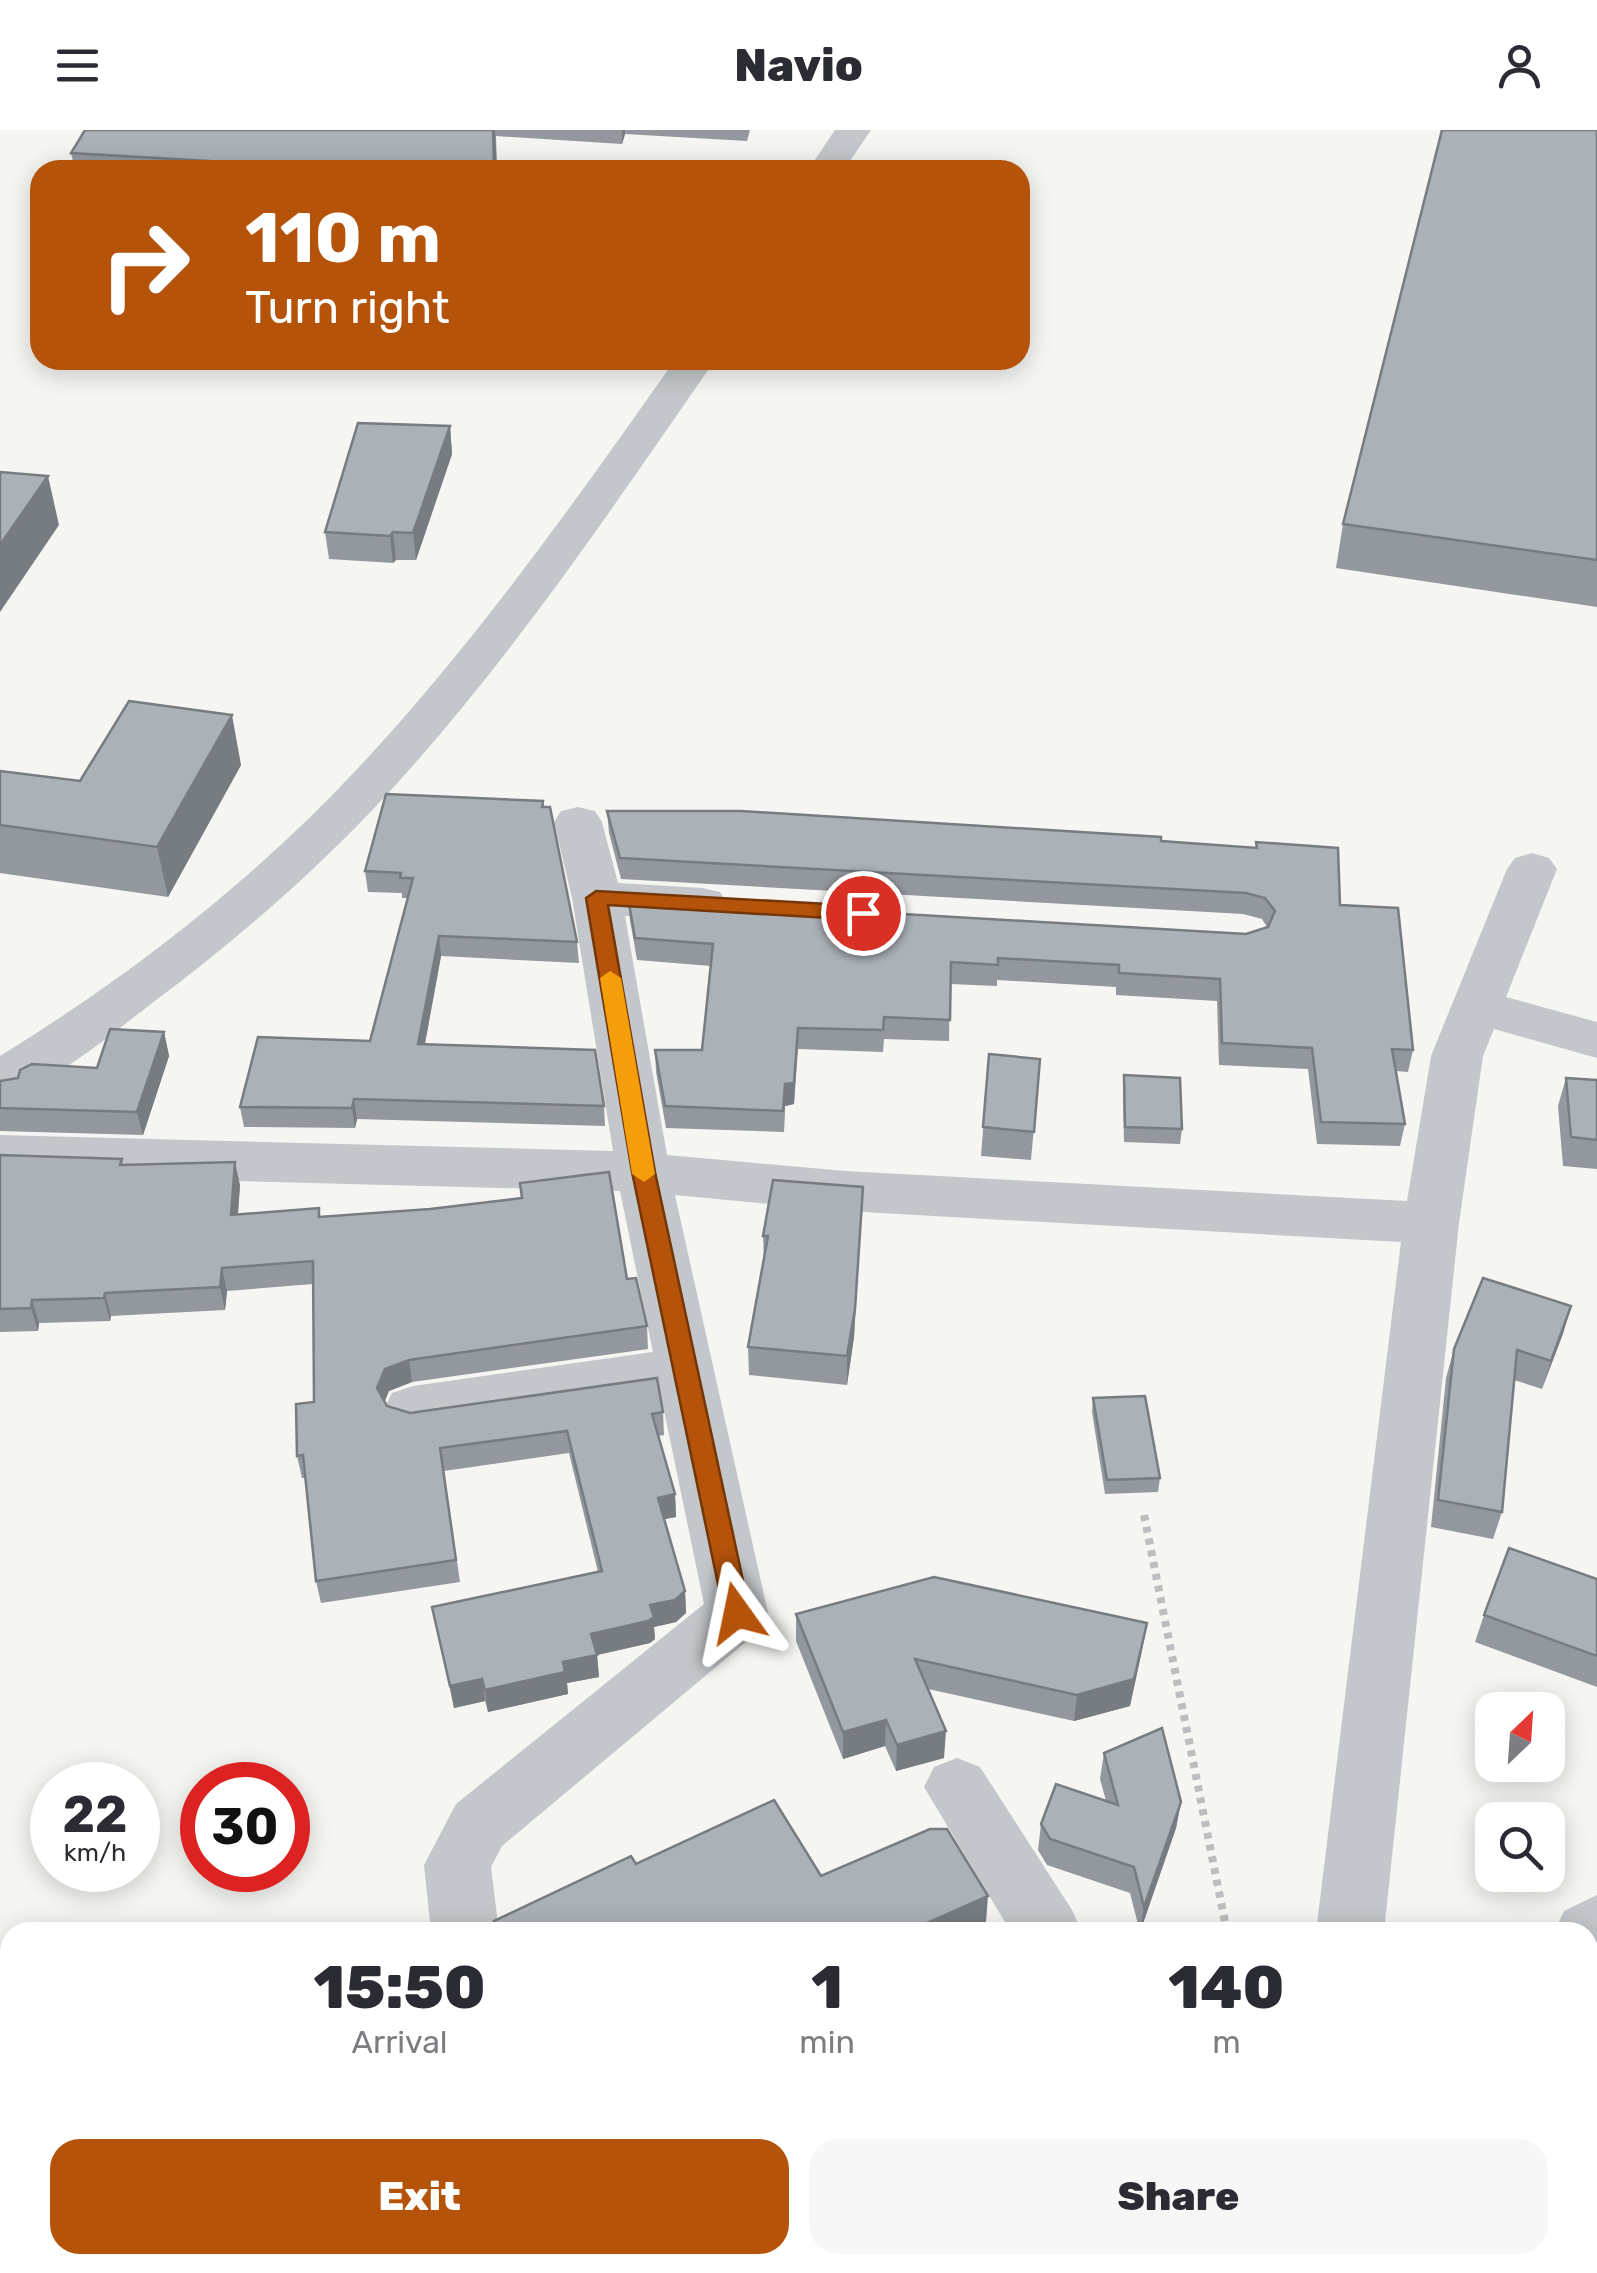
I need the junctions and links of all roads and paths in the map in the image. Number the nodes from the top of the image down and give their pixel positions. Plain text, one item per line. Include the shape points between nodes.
1 (853, 130) edge
2 (833, 160) edge
3 (687, 370) edge
4 (578, 822) dead end
5 (1532, 869) dead end
6 (596, 898) junction
7 (753, 907) edge
8 (1477, 1006) junction
9 (1597, 1040) edge
10 (0, 1082) edge
11 (0, 1155) edge
12 (643, 1172) junction
13 (1431, 1223) junction
14 (685, 1370) junction
15 (413, 1409) edge
16 (1144, 1515) dead end
17 (958, 1787) dead end
18 (463, 1922) edge
19 (1042, 1922) edge
20 (1226, 1922) edge
21 (1351, 1922) edge

1 - 2 street
3 - 10 street via 514,615 341,812 157,975
4 - 6 street
5 - 8 street
6 - 7 street
6 - 12 street
8 - 9 street
8 - 13 street via 1457,1056
11 - 12 street
12 - 13 street via 845,1191
12 - 14 street
13 - 21 street
14 - 15 street
14 - 18 street via 737,1613 479,1825 457,1866
16 - 20 path
17 - 19 street

